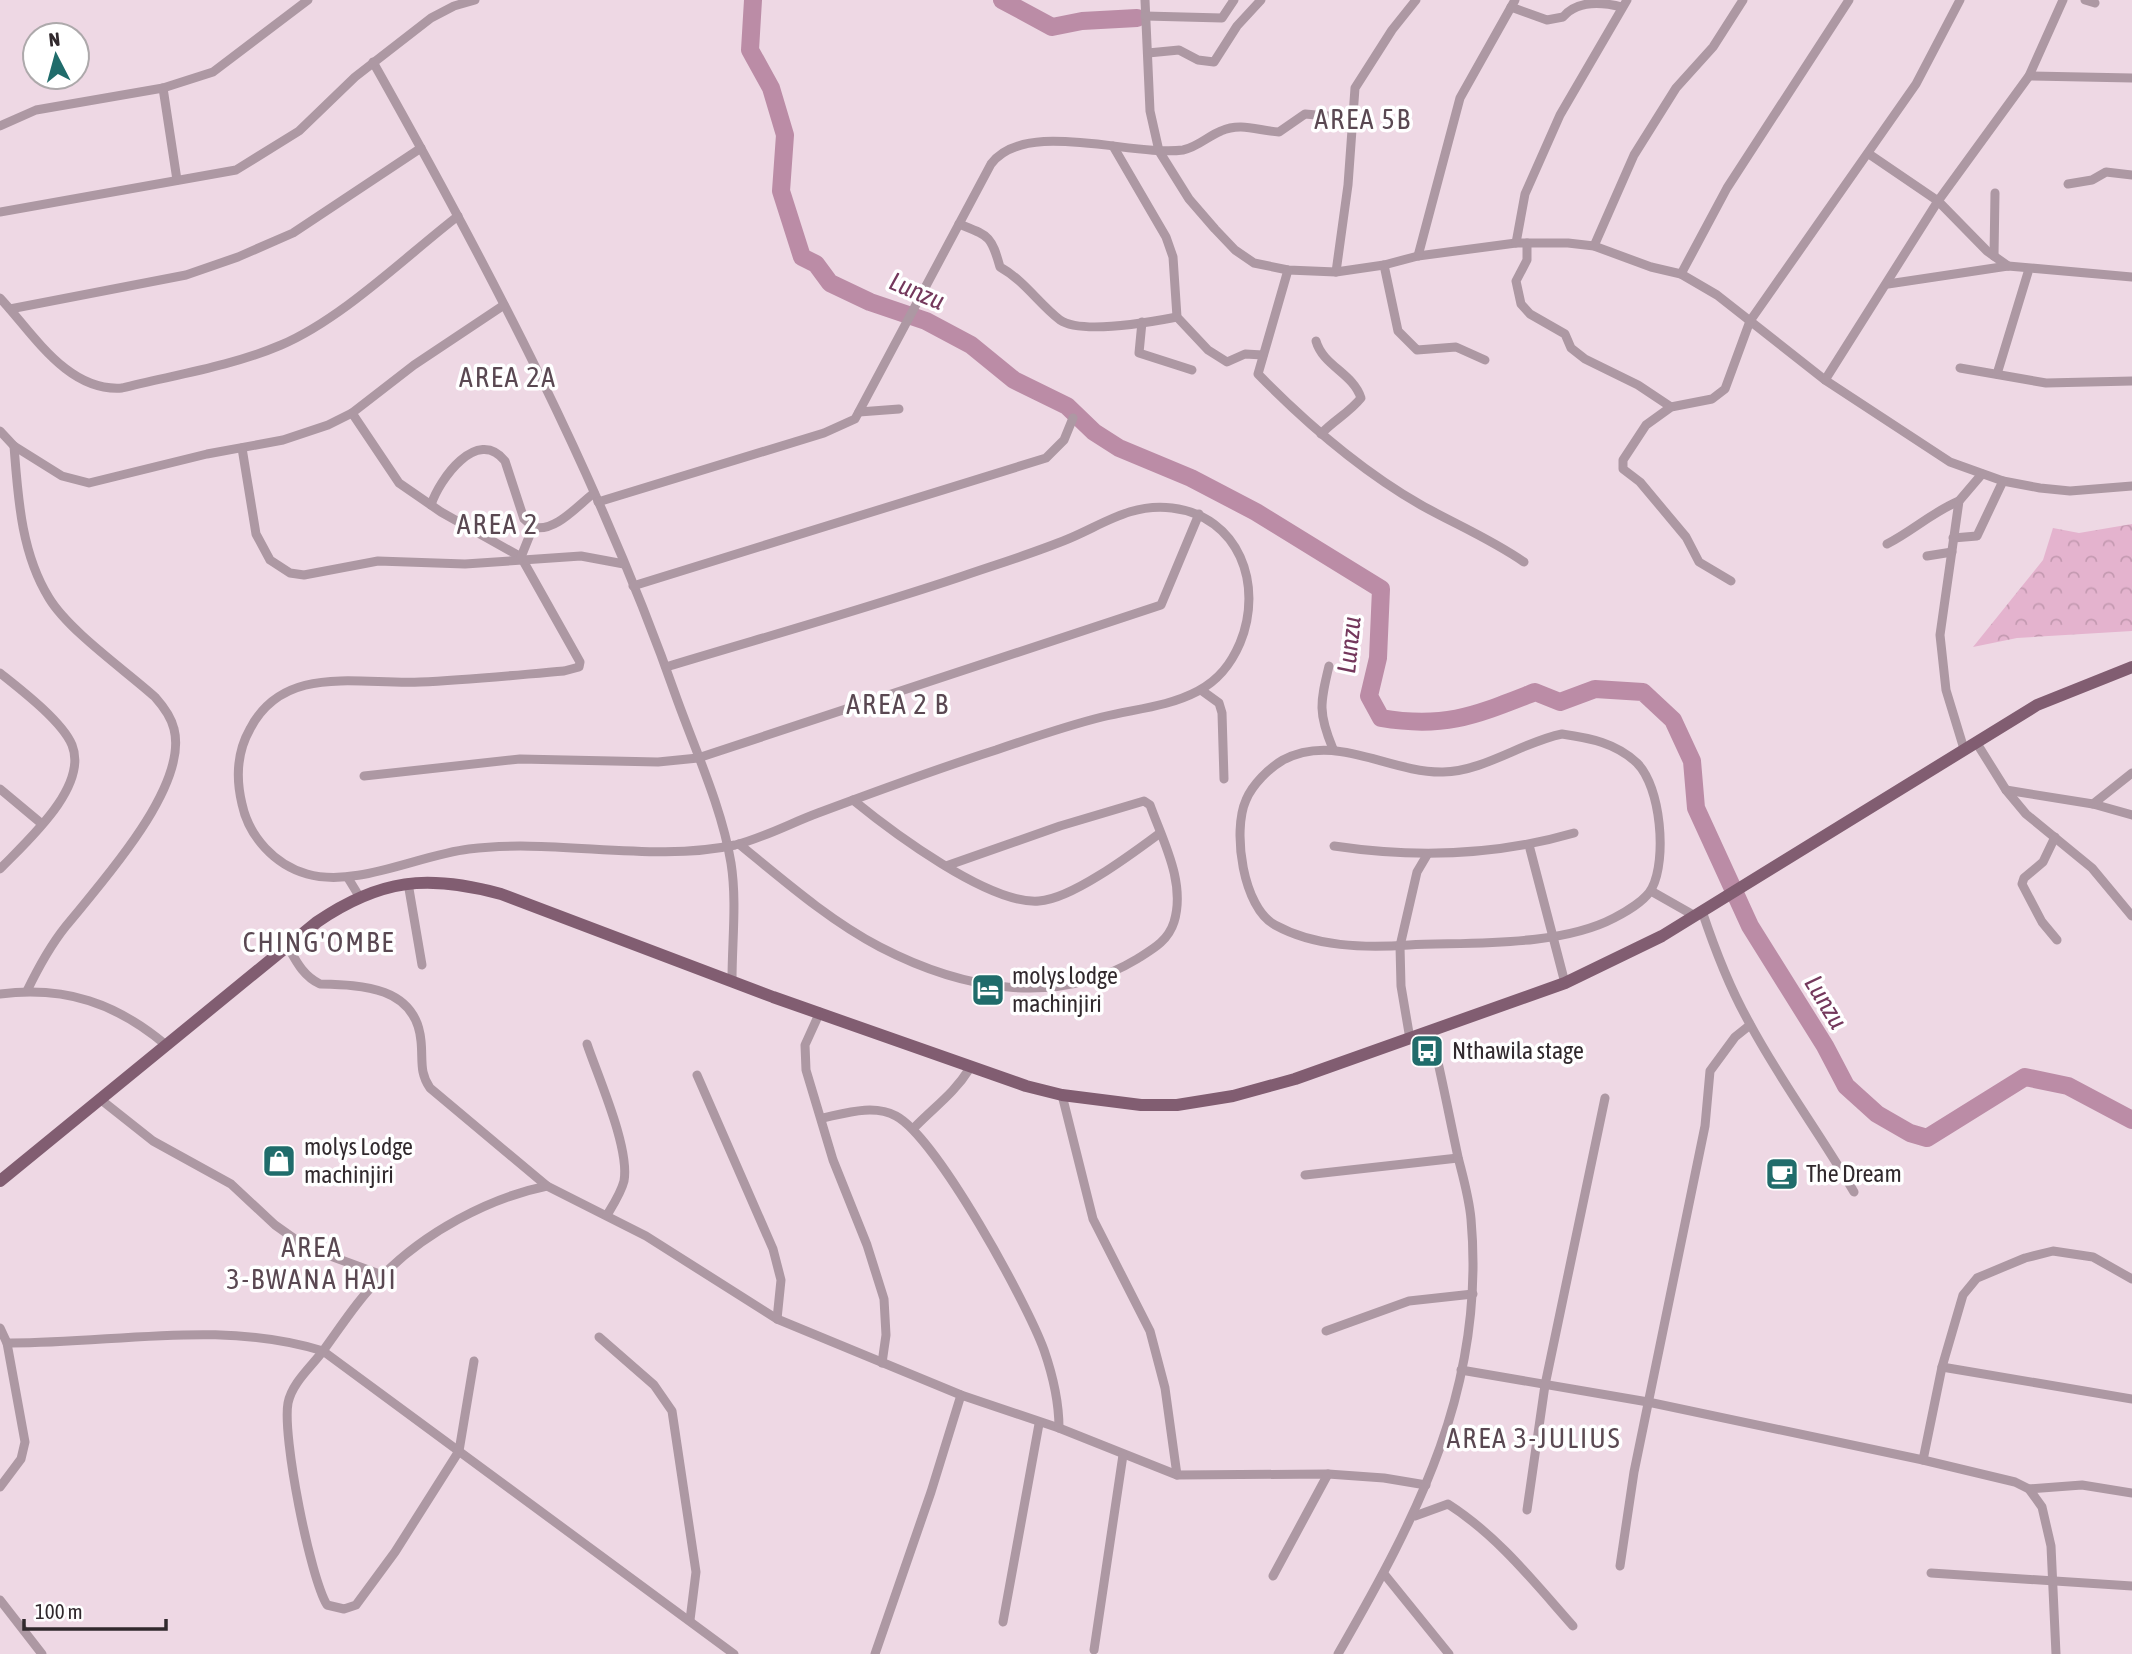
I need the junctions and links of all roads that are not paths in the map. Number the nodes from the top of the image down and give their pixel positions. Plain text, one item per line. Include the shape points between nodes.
1 (308, 0) edge
2 (475, 0) edge
3 (1145, 0) edge
4 (1234, 0) edge
5 (1261, 0) edge
6 (1416, 0) edge
7 (1743, 0) edge
8 (1849, 0) edge
9 (1960, 0) edge
10 (2063, 0) edge
11 (1513, 3) edge
12 (1625, 4) edge
13 (1144, 16) junction
14 (1148, 53) junction
15 (373, 62) junction
16 (2029, 76) junction
17 (2132, 78) edge
18 (163, 88) junction
19 (1351, 118) junction
20 (0, 126) edge
21 (1113, 146) junction
22 (421, 148) junction
23 (1159, 150) junction
24 (1869, 154) junction
25 (2132, 175) edge
26 (177, 180) junction
27 (2068, 184) dead end
28 (1995, 193) dead end
29 (1938, 201) junction
30 (0, 212) edge
31 (458, 216) junction
32 (959, 224) junction
33 (1516, 243) junction
34 (1527, 243) junction
35 (1594, 246) junction
36 (1418, 256) junction
37 (1994, 256) junction
38 (1384, 265) junction
39 (2008, 266) junction
40 (2029, 269) junction
41 (1289, 270) junction
42 (1336, 272) junction
43 (1681, 274) junction
44 (2132, 277) edge
45 (1888, 284) junction
46 (0, 298) edge
47 (504, 305) junction
48 (10, 309) junction
49 (1177, 317) junction
50 (1750, 321) junction
51 (1142, 322) junction
52 (1316, 341) dead end
53 (1264, 355) junction
54 (1485, 360) dead end
55 (1960, 368) dead end
56 (1192, 370) dead end
57 (1997, 374) junction
58 (1825, 380) junction
59 (2132, 381) edge
60 (1671, 407) junction
61 (899, 409) dead end
62 (859, 412) junction
63 (352, 413) junction
64 (1073, 418) dead end
65 (0, 431) edge
66 (1321, 433) junction
67 (14, 446) junction
68 (243, 449) junction
69 (1982, 474) junction
70 (2003, 481) junction
71 (2132, 486) edge
72 (596, 497) junction
73 (1959, 501) junction
74 (431, 505) junction
75 (1199, 514) junction
76 (533, 527) junction
77 (1954, 538) junction
78 (1888, 544) dead end
79 (1952, 552) junction
80 (1927, 556) dead end
81 (523, 559) junction
82 (1524, 562) dead end
83 (624, 564) junction
84 (1731, 581) dead end
85 (634, 586) junction
86 (1329, 666) dead end
87 (666, 667) junction
88 (2132, 667) edge
89 (0, 673) edge
90 (1201, 690) junction
91 (1976, 742) junction
92 (1333, 749) junction
93 (1964, 749) junction
94 (698, 758) junction
95 (2132, 774) edge
96 (364, 776) dead end
97 (1224, 779) dead end
98 (0, 789) edge
99 (2006, 790) junction
100 (853, 800) junction
101 (2093, 804) junction
102 (2132, 815) edge
103 (43, 824) junction
104 (1160, 833) junction
105 (1574, 833) dead end
106 (2055, 838) junction
107 (739, 844) junction
108 (1529, 845) junction
109 (728, 846) junction
110 (1334, 846) dead end
111 (1427, 855) junction
112 (946, 866) junction
113 (0, 869) edge
114 (348, 878) junction
115 (408, 883) junction
116 (1651, 891) junction
117 (359, 896) junction
118 (1698, 913) junction
119 (2132, 916) edge
120 (1553, 935) junction
121 (2057, 940) dead end
122 (287, 945) junction
123 (1400, 946) junction
124 (422, 965) dead end
125 (732, 980) junction
126 (1565, 984) junction
127 (27, 990) junction
128 (0, 994) edge
129 (820, 1012) junction
130 (1750, 1024) junction
131 (1431, 1032) junction
132 (1410, 1039) junction
133 (587, 1044) dead end
134 (166, 1045) junction
135 (970, 1068) junction
136 (697, 1075) dead end
137 (1062, 1095) junction
138 (1605, 1098) dead end
139 (100, 1099) junction
140 (823, 1118) junction
141 (913, 1129) junction
142 (1458, 1158) junction
143 (1305, 1175) dead end
144 (0, 1181) edge
145 (547, 1186) junction
146 (1854, 1192) dead end
147 (607, 1215) junction
148 (382, 1275) junction
149 (2132, 1279) edge
150 (1473, 1294) junction
151 (777, 1319) junction
152 (0, 1328) edge
153 (1326, 1331) dead end
154 (600, 1337) dead end
155 (6, 1343) junction
156 (323, 1351) junction
157 (474, 1361) dead end
158 (882, 1363) junction
159 (1942, 1367) junction
160 (1461, 1370) junction
161 (1545, 1385) junction
162 (961, 1395) junction
163 (2132, 1399) edge
164 (1648, 1402) junction
165 (1039, 1424) junction
166 (1059, 1428) junction
167 (459, 1451) junction
168 (1123, 1455) junction
169 (1923, 1460) junction
170 (1328, 1474) junction
171 (1177, 1475) junction
172 (1426, 1485) junction
173 (0, 1487) edge
174 (2029, 1489) junction
175 (2132, 1493) edge
176 (1527, 1510) dead end
177 (1415, 1516) junction
178 (1620, 1566) dead end
179 (1931, 1573) dead end
180 (1385, 1575) junction
181 (1273, 1576) dead end
182 (2055, 1582) junction
183 (2132, 1586) edge
184 (0, 1600) edge
185 (690, 1620) junction
186 (1003, 1622) dead end
187 (1573, 1626) dead end
188 (1094, 1650) dead end
189 (42, 1654) edge
190 (734, 1654) edge
191 (875, 1654) edge
192 (1338, 1654) edge
193 (1449, 1654) edge
194 (2056, 1654) edge

1 - 18 street via 222,67
2 - 15 street via 442,11
3 - 13 street
4 - 13 street via 1222,18
5 - 14 street via 1214,62 1179,50
6 - 19 street via 1355,88
7 - 35 street via 1713,47 1676,88 1634,155
8 - 43 street via 1727,188
9 - 24 street via 1933,55
10 - 16 street
11 - 12 street via 1547,20 1563,18 1577,6
11 - 36 street via 1460,98
12 - 33 street via 1560,115 1525,194
13 - 14 street
14 - 23 street via 1150,111
15 - 22 street
15 - 26 street via 299,131 252,162 217,176
16 - 17 street
16 - 29 street
18 - 20 street via 36,110
18 - 26 street
19 - 23 street via 1305,114 1279,132 1237,127 1191,148
19 - 42 street via 1348,185
21 - 23 street
21 - 32 street via 1028,143 1004,149
21 - 49 street via 1166,237 1173,257
22 - 31 street
22 - 48 street via 293,233 238,257 186,275
23 - 41 street via 1189,199 1225,242 1254,263
24 - 29 street
24 - 50 street
25 - 27 street via 2106,172
26 - 30 street
28 - 37 street
29 - 37 street
29 - 45 street
31 - 47 street
31 - 48 street via 314,328 283,344 122,388 87,382 47,354
32 - 51 street via 986,233 1000,267 1021,279 1041,304 1063,321 1080,327
32 - 62 street
33 - 34 street
33 - 36 street
34 - 35 street
34 - 60 street via 1527,260 1516,281 1521,304 1565,334 1585,359
35 - 43 street
36 - 38 street
37 - 39 street
38 - 42 street
38 - 54 street via 1398,331 1417,350 1455,347
39 - 40 street
39 - 45 street
40 - 44 street
40 - 57 street
41 - 42 street
41 - 53 street
43 - 50 street
45 - 58 street
46 - 48 street
47 - 63 street
47 - 72 street
49 - 51 street
49 - 53 street via 1227,362 1245,354
50 - 58 street
50 - 60 street via 1721,393 1713,399
51 - 56 street via 1139,353
52 - 66 street via 1320,354 1358,387 1361,398
53 - 66 street via 1258,374
55 - 57 street
57 - 59 street via 2060,384
58 - 69 street via 1925,449
60 - 84 street via 1646,425 1621,464 1686,537 1699,562
61 - 62 street
62 - 72 street via 849,424 824,433
63 - 68 street via 305,434
63 - 74 street via 391,476
64 - 85 street via 1064,440 1046,458
65 - 67 street
66 - 82 street via 1408,497
67 - 68 street via 62,476 89,484
67 - 127 street via 29,552 50,600 155,696 166,710 176,740 146,824 52,945
68 - 81 street via 256,534 270,560 290,573 304,575 378,561 443,565
69 - 70 street
69 - 73 street
70 - 71 street via 2070,491
70 - 77 street via 1977,536
72 - 76 street via 555,524
72 - 83 street
73 - 77 street
73 - 78 street via 1933,512
74 - 76 street via 447,472 470,454 492,451 505,461 524,519
74 - 81 street
75 - 87 street via 1171,508 1125,510 1069,538 966,575
75 - 90 street via 1219,525 1234,541 1250,584 1244,632 1232,662
75 - 94 street via 1161,604
76 - 81 street
77 - 79 street
79 - 80 street
79 - 93 street via 1940,652
81 - 83 street via 594,556
81 - 114 street via 578,656 579,667 432,682 325,680 303,684 285,691 250,728 239,757 238,778 248,825 263,846 301,873
83 - 85 street
85 - 87 street
86 - 92 street via 1319,701
87 - 94 street
88 - 91 main road via 2037,705
89 - 103 street via 72,744 74,771
90 - 97 street via 1219,704 1222,713
90 - 100 street via 1173,702 1049,733
91 - 93 main road
91 - 99 street
92 - 116 street via 1444,772 1475,766 1537,739 1562,734 1622,750 1640,765 1649,783 1660,830 1662,851
92 - 123 street via 1282,760 1245,800 1242,851 1249,892 1264,918 1289,931 1326,943
93 - 118 main road
94 - 96 street via 658,762 520,759
94 - 109 street
95 - 101 street
98 - 103 street
99 - 101 street
99 - 106 street
100 - 107 street
100 - 112 street via 913,848
101 - 102 street
103 - 113 street
104 - 107 street via 1177,892 1174,923 1164,941 1126,966 1053,989 969,980 879,947
104 - 112 street via 1080,885 1041,901 1001,893
104 - 112 street via 1150,805 1144,801
105 - 108 street
106 - 119 street via 2092,868
106 - 121 street via 2043,862 2022,884
107 - 109 street
108 - 111 street
108 - 120 street
109 - 114 street via 509,845 447,852
109 - 125 street via 733,888
110 - 111 street
111 - 123 street via 1417,872
114 - 117 street
115 - 117 main road
115 - 124 street
115 - 125 main road via 465,884 501,894
116 - 118 street
116 - 120 street via 1612,919
117 - 122 main road
118 - 126 main road via 1628,955
118 - 130 street
120 - 123 street
120 - 126 street
122 - 134 main road
122 - 145 street via 305,975 314,981 366,985 402,1003 417,1025 421,1067 430,1088
123 - 132 street
125 - 129 main road
126 - 131 main road
127 - 128 street
127 - 134 street via 113,1009 132,1017
129 - 135 main road
129 - 140 street via 804,1054
130 - 146 street
130 - 164 street via 1710,1071 1704,1126
131 - 132 main road
131 - 142 street
132 - 137 main road via 1233,1096 1177,1105 1141,1105
133 - 147 street via 625,1171
134 - 139 main road
135 - 137 main road
135 - 141 street via 954,1093
136 - 151 street via 773,1249 781,1280
137 - 171 street via 1093,1219 1150,1331 1165,1388
138 - 161 street
139 - 144 main road
139 - 148 street via 153,1141 230,1184 306,1247
140 - 141 street via 882,1111
140 - 158 street via 833,1160 884,1299
141 - 166 street via 997,1257 1043,1347 1059,1403
142 - 143 street
142 - 150 street via 1471,1220
145 - 147 street
145 - 148 street via 510,1196 465,1218 420,1243
147 - 151 street
148 - 156 street
149 - 159 street via 2093,1258 2067,1251 2039,1254 1986,1273 1963,1295
150 - 153 street via 1409,1301
150 - 160 street
151 - 158 street
152 - 155 street
154 - 185 street via 654,1385 672,1411 696,1572
155 - 156 street via 182,1334 272,1340
155 - 173 street via 25,1442 21,1459
156 - 167 street
156 - 167 street via 292,1394 287,1426 309,1544 327,1605 344,1609 356,1605
157 - 167 street
158 - 162 street
159 - 163 street
159 - 169 street
160 - 161 street
160 - 172 street via 1442,1447
161 - 164 street
161 - 176 street
162 - 165 street
162 - 191 street
164 - 169 street
164 - 178 street
165 - 166 street
165 - 186 street
166 - 168 street
167 - 185 street
168 - 171 street
168 - 188 street
169 - 174 street
170 - 171 street
170 - 172 street
170 - 181 street
172 - 177 street
174 - 175 street via 2082,1485
174 - 182 street via 2042,1507 2048,1528
177 - 180 street
177 - 187 street via 1448,1504 1472,1519
179 - 182 street
180 - 192 street
180 - 193 street
182 - 183 street
182 - 194 street
184 - 189 street
185 - 190 street

